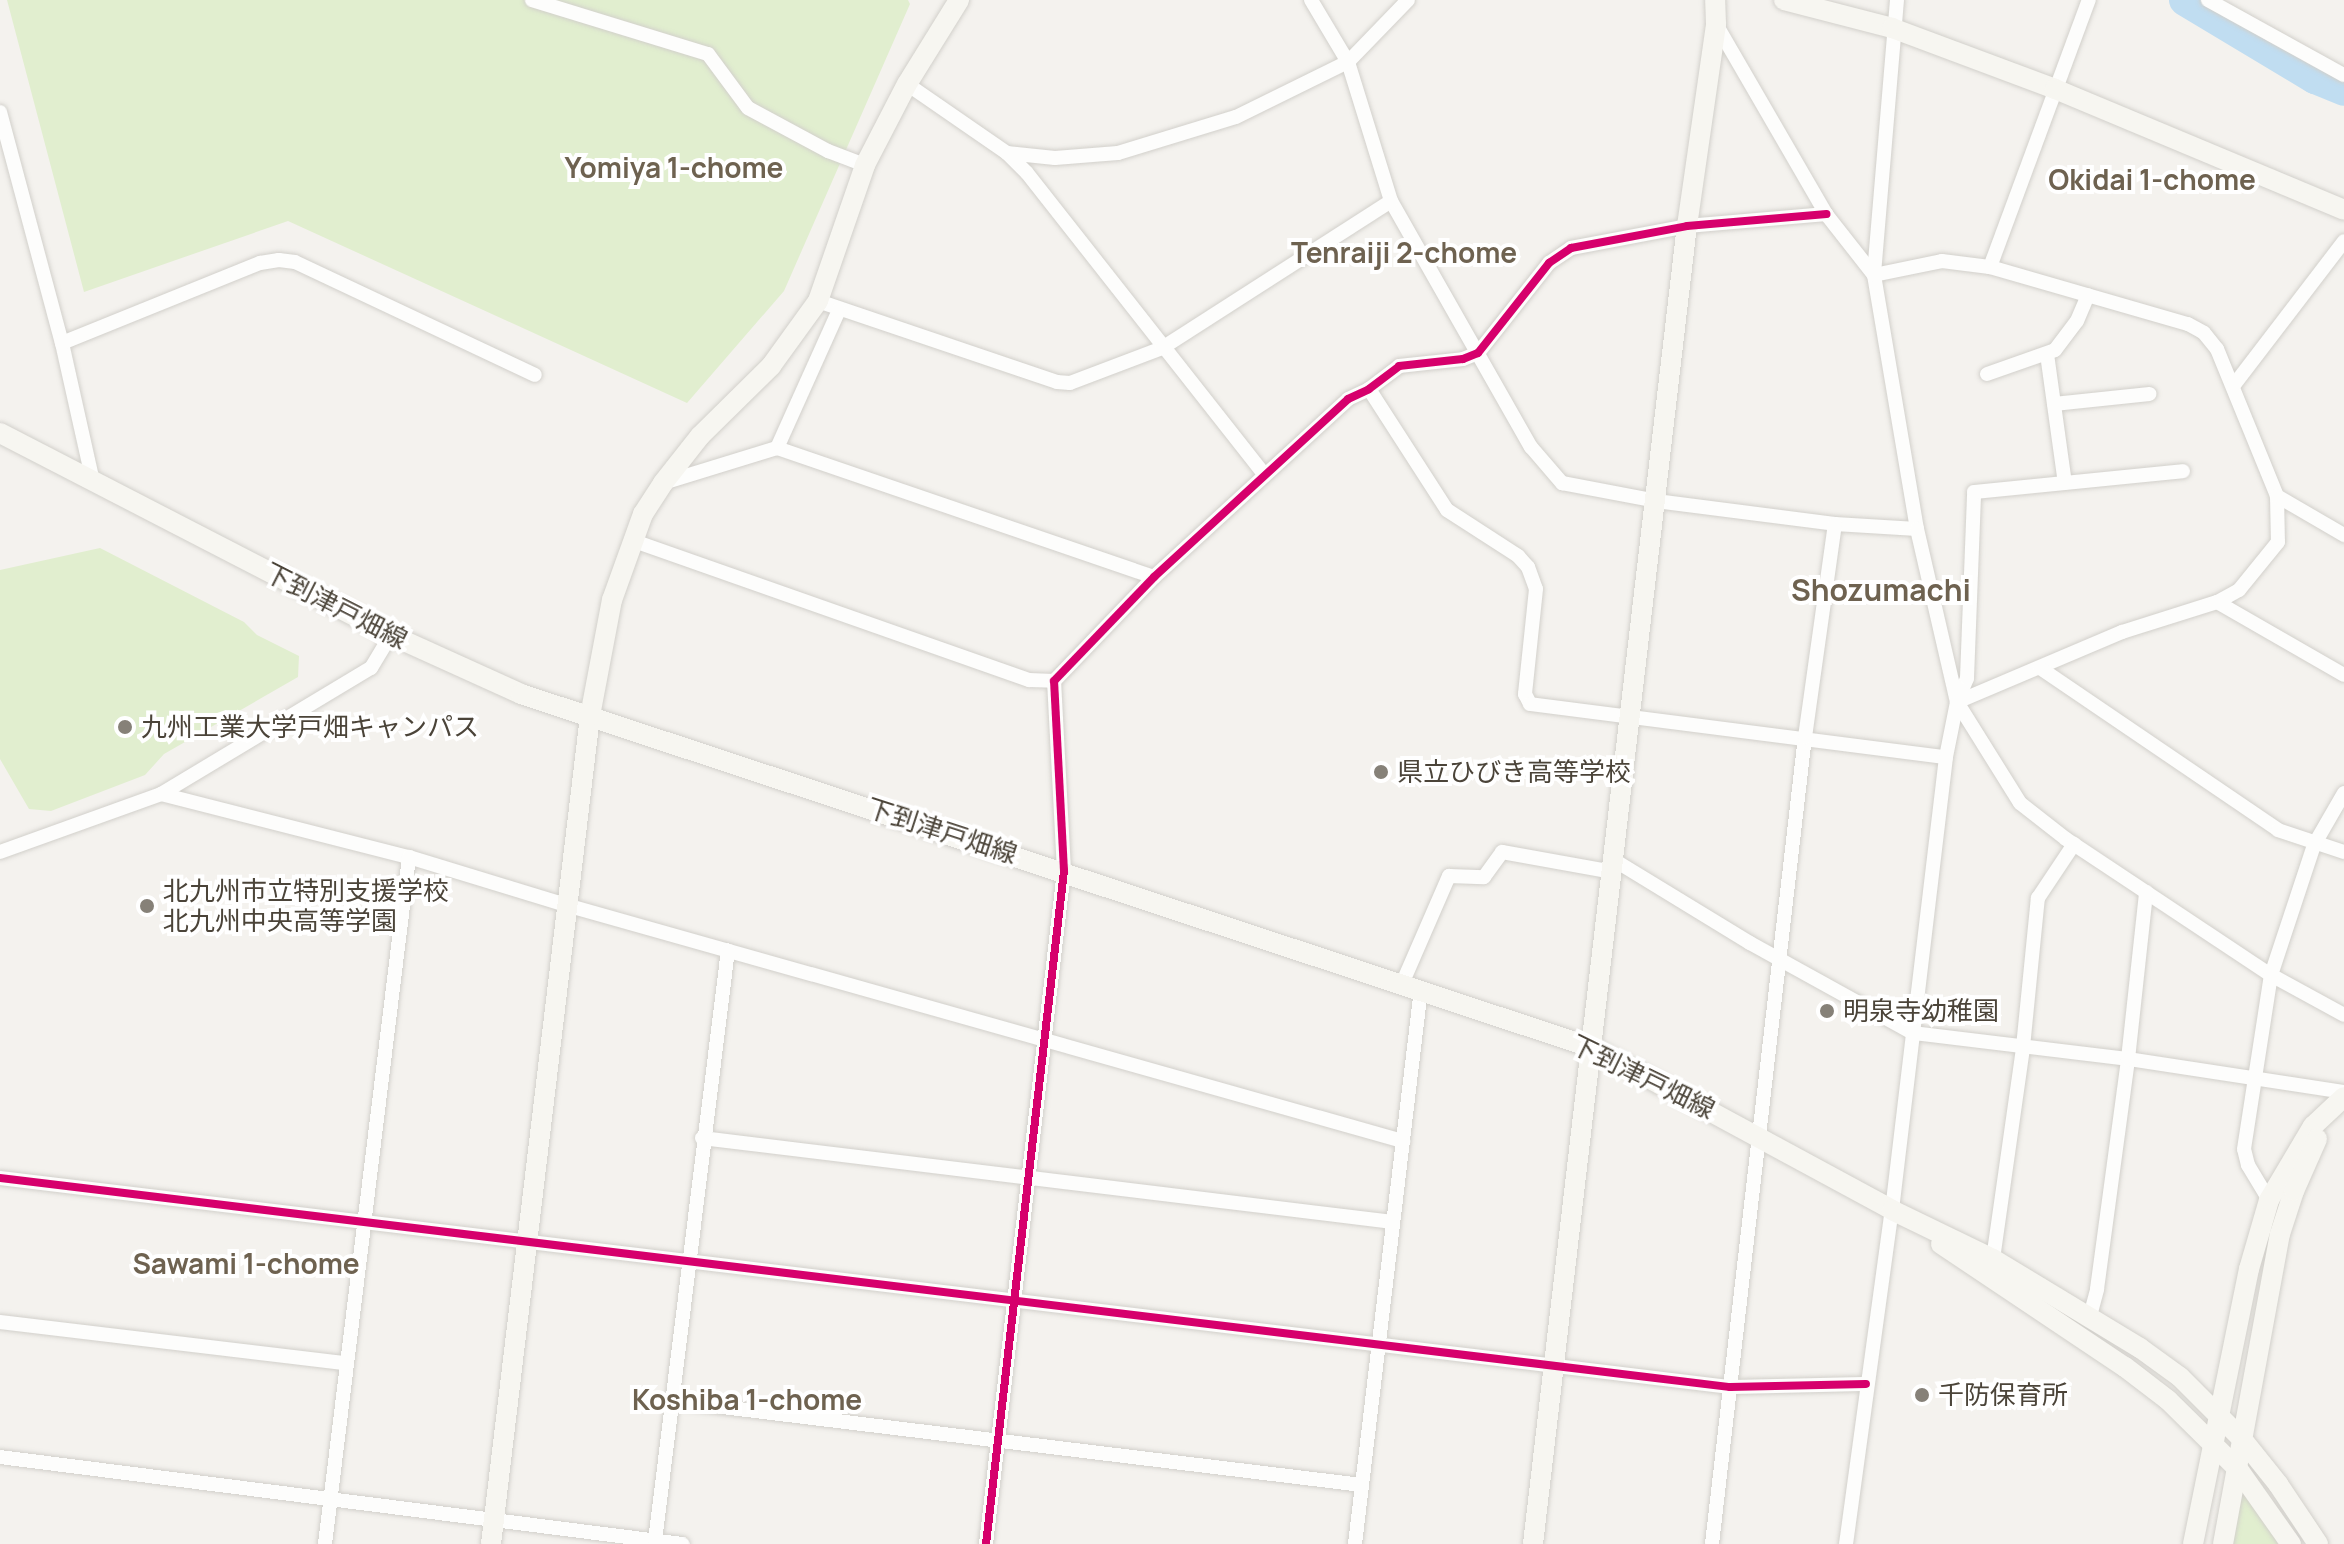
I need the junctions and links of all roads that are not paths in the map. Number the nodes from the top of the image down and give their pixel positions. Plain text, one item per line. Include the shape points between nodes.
1 (532, 0) edge
2 (1311, 0) edge
3 (1408, 0) edge
4 (1715, 0) edge
5 (1784, 0) edge
6 (1897, 0) edge
7 (2089, 0) edge
8 (2208, 0) edge
9 (957, 1) edge
10 (1716, 24) junction
11 (1892, 28) junction
12 (1348, 62) junction
13 (2344, 75) edge
14 (907, 84) junction
15 (2055, 89) junction
16 (0, 112) edge
17 (2, 132) edge
18 (1007, 153) junction
19 (865, 165) junction
20 (1391, 201) junction
21 (2344, 210) edge
22 (1826, 214) junction
23 (1687, 226) junction
24 (2344, 241) edge
25 (1990, 267) junction
26 (1874, 275) junction
27 (2088, 295) junction
28 (818, 301) junction
29 (839, 310) junction
30 (62, 343) junction
31 (1162, 348) junction
32 (1478, 353) junction
33 (2047, 354) junction
34 (1987, 374) dead end
35 (535, 375) dead end
36 (2234, 385) junction
37 (1369, 389) junction
38 (2149, 394) dead end
39 (2054, 404) junction
40 (0, 433) edge
41 (777, 448) junction
42 (2183, 471) dead end
43 (1263, 473) junction
44 (93, 482) junction
45 (663, 483) junction
46 (2065, 483) junction
47 (2277, 496) junction
48 (1656, 501) junction
49 (1835, 524) junction
50 (1917, 529) junction
51 (2344, 535) edge
52 (634, 541) junction
53 (1154, 577) junction
54 (2217, 602) junction
55 (391, 635) junction
56 (2040, 668) junction
57 (2344, 675) edge
58 (1054, 681) junction
59 (1957, 702) junction
60 (590, 716) junction
61 (1631, 717) junction
62 (1805, 737) junction
63 (1946, 757) junction
64 (2344, 793) edge
65 (161, 794) junction
66 (2074, 844) junction
67 (2314, 845) junction
68 (0, 852) edge
69 (2344, 852) edge
70 (409, 857) junction
71 (1614, 866) junction
72 (1064, 871) junction
73 (2146, 892) junction
74 (566, 905) junction
75 (728, 950) junction
76 (1780, 958) junction
77 (2271, 975) junction
78 (1412, 986) junction
79 (2344, 1015) edge
80 (1913, 1033) junction
81 (1045, 1038) junction
82 (2023, 1047) junction
83 (1593, 1048) junction
84 (2128, 1059) junction
85 (2256, 1078) junction
86 (2344, 1096) edge
87 (1759, 1136) junction
88 (702, 1138) junction
89 (1403, 1141) junction
90 (1028, 1177) junction
91 (0, 1178) edge
92 (2269, 1200) junction
93 (1892, 1210) junction
94 (365, 1222) junction
95 (1393, 1222) junction
96 (525, 1241) junction
97 (690, 1259) junction
98 (1993, 1259) junction
99 (1014, 1300) junction
100 (2090, 1316) junction
101 (0, 1322) edge
102 (1379, 1344) junction
103 (346, 1363) junction
104 (1556, 1366) junction
105 (1866, 1384) junction
106 (1730, 1387) junction
107 (673, 1401) junction
108 (2219, 1415) junction
109 (998, 1439) junction
110 (2242, 1439) junction
111 (2214, 1444) junction
112 (0, 1457) edge
113 (2238, 1469) junction
114 (1362, 1485) junction
115 (330, 1499) junction
116 (493, 1522) junction
117 (655, 1541) junction
118 (325, 1544) edge
119 (491, 1544) edge
120 (682, 1544) edge
121 (986, 1544) edge
122 (1355, 1544) edge
123 (1533, 1544) edge
124 (1712, 1544) edge
125 (1846, 1544) edge
126 (2193, 1544) edge
127 (2223, 1544) edge
128 (2291, 1544) edge
129 (2318, 1544) edge

1 - 19 street via 708,54 748,108
2 - 12 street
3 - 12 street
4 - 10 street
5 - 11 street
6 - 11 street
7 - 15 street
8 - 13 street
9 - 14 street
10 - 22 street
10 - 23 street
11 - 15 street
11 - 26 street
12 - 18 street via 1236,117 1118,153 1055,158
12 - 20 street
14 - 18 street
14 - 19 street
15 - 21 street
15 - 25 street
16 - 17 street
17 - 30 street
18 - 31 street
19 - 28 street
20 - 31 street
20 - 32 street
22 - 23 street
22 - 26 street
23 - 32 street via 1571,248 1549,263
23 - 48 street
24 - 36 street
25 - 26 street via 1942,261
25 - 27 street
26 - 50 street
27 - 33 street via 2077,321
27 - 36 street via 2204,333
28 - 29 street
28 - 45 street via 771,366 700,436
29 - 31 street via 1057,382 1070,383
29 - 41 street
30 - 35 street via 279,260 295,262
30 - 44 street
31 - 43 street
32 - 37 street via 1399,366
32 - 48 street via 1531,447 1562,483
33 - 34 street
33 - 39 street
36 - 47 street
37 - 43 street via 1348,399
37 - 61 street via 1447,510 1528,567 1536,589 1525,694 1530,704
38 - 39 street
39 - 46 street
40 - 44 street, 下到津戸畑線
41 - 45 street
41 - 53 street
42 - 46 street
43 - 53 street
44 - 55 street, 下到津戸畑線
45 - 52 street via 643,514
46 - 59 street via 1974,492 1967,678
47 - 51 street
47 - 54 street via 2278,542 2239,590
48 - 49 street
48 - 61 street
49 - 50 street
49 - 62 street
50 - 59 street
52 - 58 street via 1029,680
52 - 60 street via 612,600
53 - 58 street
54 - 56 street via 2122,632
54 - 57 street
55 - 60 street, 下到津戸畑線 via 508,689
55 - 65 street via 371,668
56 - 59 street
56 - 67 street via 2278,830
58 - 72 street
59 - 63 street
59 - 66 street via 2020,803
60 - 72 street, 下到津戸畑線
60 - 74 street
61 - 62 street
61 - 71 street
62 - 63 street
62 - 76 street
63 - 80 street
64 - 67 street
65 - 68 street
65 - 70 street
66 - 73 street
66 - 82 street via 2038,898
67 - 69 street
67 - 77 street
70 - 74 street
70 - 94 street
71 - 76 street
71 - 78 street via 1502,852 1484,877 1449,876
71 - 83 street
72 - 78 street, 下到津戸畑線
72 - 81 street
73 - 77 street
73 - 84 street
74 - 75 street
74 - 96 street
75 - 81 street
75 - 88 street
76 - 80 street
76 - 87 street
77 - 79 street
77 - 85 street
78 - 83 street, 下到津戸畑線
78 - 89 street
80 - 82 street
80 - 93 street
81 - 89 street
81 - 90 street
82 - 84 street
82 - 98 street
83 - 87 street, 下到津戸畑線
83 - 104 street
84 - 85 street
84 - 100 street
85 - 86 street
85 - 92 street via 2244,1149
86 - 92 street via 2313,1126
86 - 110 street via 2307,1157 2280,1234
87 - 93 street, 下到津戸畑線
87 - 106 street
88 - 90 street
88 - 97 street
89 - 95 street
90 - 95 street
90 - 99 street
91 - 94 street
92 - 108 street
93 - 98 street, 下到津戸畑線
93 - 105 street
93 - 111 street, 下到津戸畑線 via 2125,1367
94 - 96 street
94 - 103 street
95 - 102 street
96 - 97 street
96 - 116 street
97 - 99 street
97 - 107 street
98 - 100 street, 下到津戸畑線
99 - 102 street
99 - 109 street
100 - 108 street, 下到津戸畑線 via 2180,1377
101 - 103 street
102 - 104 street
102 - 114 street
103 - 115 street
104 - 106 street
104 - 123 street
105 - 106 street
105 - 125 street
106 - 124 street
107 - 109 street
107 - 117 street
108 - 110 street, 下到津戸畑線
108 - 111 street
109 - 114 street
109 - 121 street
110 - 113 street
110 - 129 street, 下到津戸畑線
111 - 113 street, 下到津戸畑線
111 - 126 street
112 - 115 street
113 - 127 street
113 - 128 street, 下到津戸畑線
114 - 122 street
115 - 116 street
115 - 118 street
116 - 117 street
116 - 119 street
117 - 120 street

